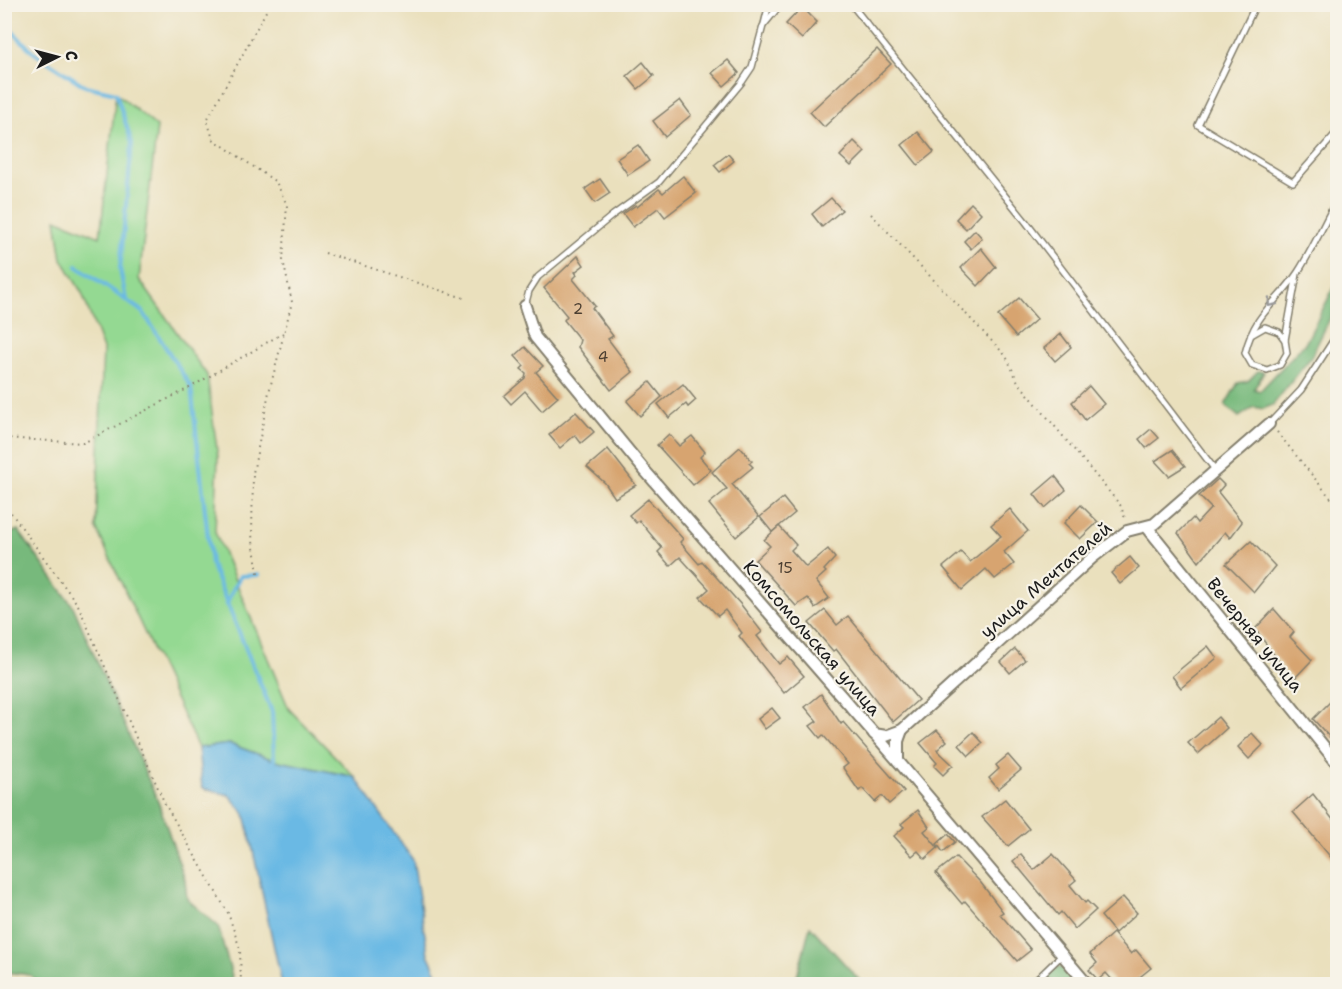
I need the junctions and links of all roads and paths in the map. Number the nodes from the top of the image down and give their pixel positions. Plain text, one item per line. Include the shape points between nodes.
1 (270, 4) edge
2 (769, 4) edge
3 (781, 4) edge
4 (851, 4) edge
5 (1256, 4) edge
6 (763, 26) junction
7 (1338, 131) edge
8 (1338, 198) edge
9 (871, 214) dead end
10 (325, 254) dead end
11 (1297, 273) junction
12 (464, 298) dead end
13 (525, 306) joint
14 (285, 332) junction
15 (1338, 333) edge
16 (1250, 336) junction
17 (1286, 340) junction
18 (1269, 424) junction
19 (4, 438) edge
20 (1216, 471) junction
21 (4, 503) edge
22 (1338, 507) edge
23 (1147, 527) junction
24 (1127, 531) junction
25 (258, 573) dead end
26 (902, 730) junction
27 (874, 734) junction
28 (898, 761) junction
29 (1338, 764) edge
30 (1062, 954) junction
31 (241, 984) edge
32 (1032, 984) edge
33 (1087, 984) edge

1 - 14 path via 207,120 213,139 276,182 287,205 283,260 292,302
2 - 6 lane
3 - 6 lane
4 - 20 lane via 1026,222
5 - 7 lane via 1198,125 1293,182
6 - 13 lane via 752,67 666,173 538,277
8 - 11 lane
9 - 24 path via 1006,356 1018,382 1121,506
10 - 12 path
11 -> 16 lane via 1267,306
11 - 17 lane
13 - 27 street, Комсомольская улица via 542,346
14 - 19 path via 83,443
14 - 25 path via 253,473 252,535
15 - 18 lane via 1301,390
16 - 17 lane via 1265,327 1279,332
16 - 17 lane via 1245,352 1252,365 1267,370 1280,365 1287,353
18 - 20 street, улица Мечтателей
18 - 22 path
20 - 23 street, улица Мечтателей
21 - 31 path via 78,605 165,804 228,913 240,949
23 - 24 street, улица Мечтателей
23 - 29 street, Вечерняя улица
24 - 26 street, улица Мечтателей
26 - 27 street via 886,736
26 - 28 street
27 - 28 street, Комсомольская улица
28 - 30 street, Комсомольская улица
30 - 32 lane
30 - 33 street, Комсомольская улица

